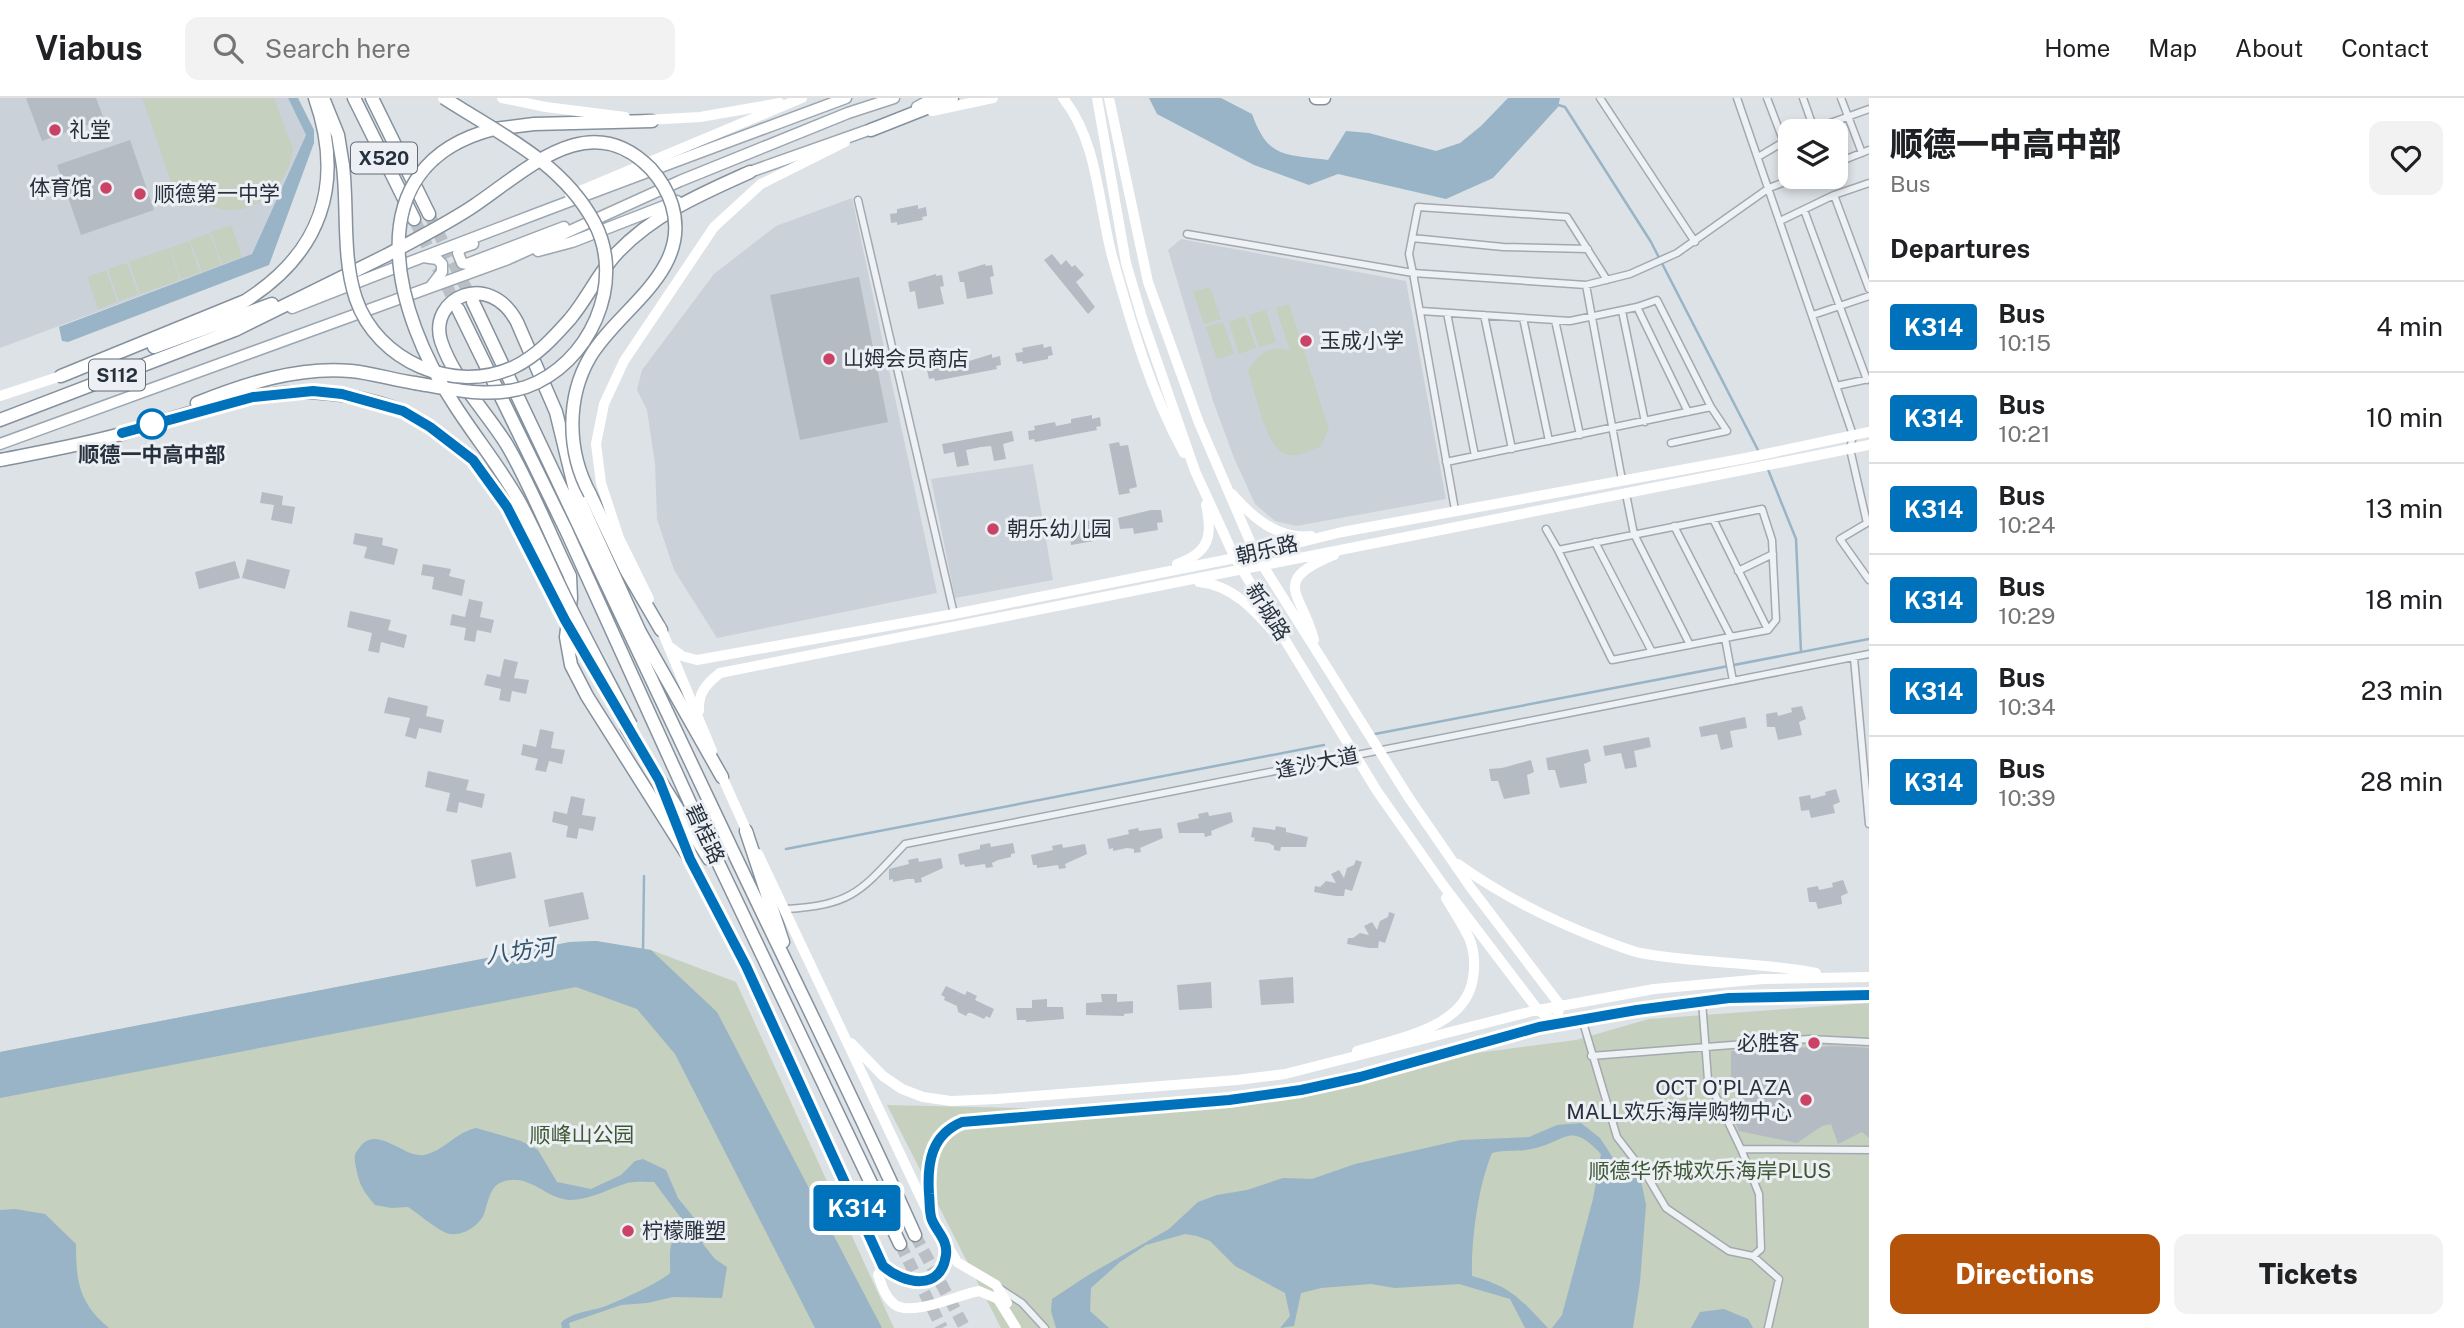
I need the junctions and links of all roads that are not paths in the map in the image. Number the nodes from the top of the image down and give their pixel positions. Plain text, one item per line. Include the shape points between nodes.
1 (315, 98) edge
2 (323, 98) edge
3 (354, 98) edge
4 (372, 98) edge
5 (444, 98) edge
6 (502, 98) edge
7 (846, 98) edge
8 (894, 98) edge
9 (934, 98) edge
10 (952, 98) edge
11 (993, 98) edge
12 (1063, 98) edge
13 (1097, 98) edge
14 (1109, 98) edge
15 (1316, 98) edge
16 (1324, 98) edge
17 (1600, 98) edge
18 (1737, 98) edge
19 (1767, 98) edge
20 (1803, 98) edge
21 (1841, 98) edge
22 (798, 99) edge
23 (1869, 109) edge
24 (1847, 117) junction
25 (1808, 119) edge
26 (1841, 119) edge
27 (652, 121) junction
28 (1778, 121) edge
29 (871, 130) junction
30 (1778, 145) edge
31 (1865, 151) edge
32 (1758, 157) junction
33 (1848, 158) edge
34 (750, 172) junction
35 (1869, 183) edge
36 (1778, 185) edge
37 (611, 187) junction
38 (1769, 188) junction
39 (1834, 195) junction
40 (858, 200) dead end
41 (1804, 209) junction
42 (429, 214) tunnel mouth
43 (604, 215) junction
44 (524, 216) junction
45 (414, 219) tunnel mouth
46 (1780, 221) junction
47 (1187, 234) dead end
48 (1412, 238) junction
49 (1695, 243) junction
50 (1588, 249) junction
51 (419, 258) junction
52 (508, 259) junction
53 (1413, 273) junction
54 (1607, 280) junction
55 (332, 282) junction
56 (1586, 285) junction
57 (430, 287) junction
58 (1869, 289) edge
59 (1869, 296) edge
60 (473, 302) tunnel mouth
61 (1840, 306) junction
62 (1637, 307) junction
63 (458, 309) tunnel mouth
64 (1622, 310) junction
65 (1421, 311) junction
66 (1447, 313) junction
67 (1484, 315) junction
68 (1812, 315) junction
69 (1592, 317) junction
70 (1523, 318) junction
71 (1555, 320) junction
72 (235, 330) junction
73 (61, 376) junction
74 (1868, 379) edge
75 (1836, 386) junction
76 (0, 396) edge
77 (1711, 407) junction
78 (1688, 412) junction
79 (0, 420) edge
80 (1645, 422) junction
81 (1613, 429) junction
82 (1869, 432) edge
83 (122, 433) junction
84 (1580, 435) junction
85 (1853, 435) junction
86 (1549, 442) junction
87 (1671, 443) dead end
88 (0, 444) edge
89 (1869, 445) edge
90 (1512, 449) junction
91 (1850, 449) junction
92 (1475, 456) junction
93 (0, 460) edge
94 (1447, 461) junction
95 (1198, 477) junction
96 (1622, 480) junction
97 (1223, 483) junction
98 (1869, 488) edge
99 (1860, 490) junction
100 (1626, 494) junction
101 (1455, 510) junction
102 (1713, 519) junction
103 (1868, 523) edge
104 (1674, 526) junction
105 (1546, 529) dead end
106 (1342, 532) junction
107 (1634, 534) junction
108 (1595, 542) junction
109 (1350, 547) junction
110 (1558, 550) junction
111 (1255, 553) junction
112 (1773, 554) junction
113 (1235, 558) junction
114 (599, 565) junction
115 (1262, 565) junction
116 (1242, 569) junction
117 (1738, 571) junction
118 (1140, 577) junction
119 (1869, 580) edge
120 (1184, 581) junction
121 (954, 614) junction
122 (639, 630) junction
123 (662, 630) junction
124 (1768, 630) junction
125 (1728, 638) junction
126 (1690, 645) junction
127 (668, 646) junction
128 (1316, 650) junction
129 (744, 652) junction
130 (1652, 652) junction
131 (1294, 653) junction
132 (1869, 654) edge
133 (1854, 657) junction
134 (748, 668) junction
135 (1733, 678) junction
136 (700, 719) junction
137 (629, 726) junction
138 (1380, 751) junction
139 (1356, 755) junction
140 (722, 777) junction
141 (659, 780) junction
142 (1869, 824) edge
143 (746, 831) junction
144 (690, 859) junction
145 (1451, 859) junction
146 (1427, 864) junction
147 (739, 907) junction
148 (786, 909) junction
149 (1499, 926) junction
150 (1478, 932) junction
151 (1830, 976) junction
152 (1869, 977) edge
153 (798, 989) junction
154 (1628, 993) junction
155 (1869, 995) edge
156 (1702, 1001) junction
157 (1560, 1005) junction
158 (1538, 1010) junction
159 (1631, 1011) junction
160 (1582, 1018) junction
161 (1556, 1023) junction
162 (1460, 1030) junction
163 (844, 1037) junction
164 (1869, 1042) edge
165 (1465, 1047) junction
166 (1706, 1048) junction
167 (1591, 1056) junction
168 (1301, 1070) junction
169 (1096, 1092) junction
170 (1097, 1111) junction
171 (1741, 1149) junction
172 (1869, 1150) edge
173 (931, 1219) junction
174 (915, 1235) tunnel mouth
175 (944, 1240) junction
176 (900, 1244) tunnel mouth
177 (1753, 1256) junction
178 (883, 1266) junction
179 (996, 1285) junction
180 (1017, 1325) edge
181 (1045, 1328) edge
182 (1768, 1328) edge

1 - 73 highway, S112 via 326,136 327,188 318,220 294,262 245,301
2 - 34 highway, bridge via 338,135 343,166 355,297 369,325 387,345 415,364 453,377 494,374 538,352 570,319 615,255 642,229 678,205
3 - 45 highway, X520
4 - 42 highway, X520
5 - 83 highway, bridge via 509,137 570,188 595,223 605,253 606,283 590,335 567,363 526,387 505,392 353,371 288,374 232,390
6 - 27 street
7 - 37 main road
8 - 43 main road
9 - 29 main road
10 - 29 highway
11 - 29 street
12 - 95 street via 1085,133 1112,254 1143,359 1164,416
13 - 95 street, 新城路 via 1126,263
14 - 97 street, 新城路 via 1148,282
15 - 16 highway
17 - 49 street
18 - 32 street
19 - 28 street
20 - 25 street
21 - 24 street
22 - 27 street
22 - 44 street
23 - 24 street
24 - 26 street
24 - 31 street
27 - 137 highway, bridge via 534,124 471,136 444,150 422,171 408,193 398,225 406,299 427,354 453,403 519,501
29 - 34 main road
29 - 123 street via 761,184 715,227 624,361 604,404 596,444 601,483 619,538
30 - 32 street
31 - 33 street
32 - 38 street
34 - 52 main road via 572,242
35 - 39 street
36 - 38 street
37 - 43 main road via 461,248 458,257 467,264
37 - 44 main road
38 - 46 street
38 - 49 street
39 - 41 street
39 - 58 street
40 - 121 street
41 - 46 street
41 - 61 street
43 - 52 main road
44 - 51 main road
46 - 68 street
47 - 53 street
48 - 50 street
48 - 50 street via 1418,207 1567,217
48 - 53 street
49 - 54 street via 1643,269
50 - 54 street
51 - 57 main road via 443,264
51 - 72 main road
52 - 57 main road
53 - 56 street
53 - 65 street
54 - 56 street
55 - 72 highway
55 - 73 highway via 85,372
55 - 123 highway, bridge via 472,207 562,147 593,143 620,147 654,172 674,213 671,253 649,289 590,357 572,424 576,459 590,494 626,570
56 - 69 street
57 - 88 main road, S112
59 - 61 street
60 - 114 highway
61 - 68 street
61 - 74 street
62 - 64 street
62 - 77 street via 1657,300
62 - 78 street
63 - 147 highway, 碧桂路 via 566,530
64 - 69 street
64 - 80 street
65 - 66 street
65 - 94 street
66 - 67 street
66 - 92 street
67 - 70 street
67 - 90 street
68 - 75 street
69 - 71 street
69 - 81 street
70 - 71 street
70 - 86 street
71 - 84 street
72 - 79 highway, S112
73 - 76 street
74 - 75 street
75 - 85 street
77 - 78 street
77 - 87 street via 1727,431
78 - 80 street
80 - 81 street
81 - 84 street
81 - 96 street
82 - 85 street, 朝乐路
83 - 93 highway
83 - 137 highway, bridge via 279,392 342,394 403,411 473,460 489,480
84 - 86 street
85 - 91 street
85 - 96 street, 朝乐路
86 - 90 street
89 - 91 street, 朝乐路
90 - 92 street
91 - 99 street
91 - 100 street, 朝乐路
92 - 94 street
94 - 101 street
95 - 113 street, 新城路
95 - 118 street via 1210,526 1207,542 1192,559
96 - 101 street, 朝乐路
97 - 106 street via 1270,529 1303,537
97 - 111 street, 新城路
98 - 99 street
99 - 103 street
100 - 107 street
100 - 109 street, 朝乐路
101 - 106 street, 朝乐路
102 - 104 street
102 - 112 street via 1762,509
102 - 117 street
103 - 119 street via 1840,539
104 - 107 street
104 - 125 street
105 - 110 street
106 - 111 street, 朝乐路
107 - 108 street
107 - 126 street
108 - 110 street
108 - 130 street
109 - 115 street, 朝乐路
109 - 128 street via 1312,564 1296,580 1295,597
110 - 130 street via 1612,660
111 - 113 street, 朝乐路
111 - 115 street, 新城路
112 - 117 street
112 - 124 street via 1776,620
113 - 116 street, 新城路
113 - 118 street, 朝乐路
114 - 122 highway
114 - 153 highway
115 - 116 street, 朝乐路
115 - 128 street, 新城路
116 - 120 street, 朝乐路
116 - 131 street, 新城路
117 - 124 street
118 - 121 street, 朝乐路
120 - 131 street via 1209,583 1247,603
120 - 134 street, 朝乐路
121 - 129 street, 朝乐路
122 - 140 highway
122 - 144 highway via 575,490 556,412 512,312 495,296 473,292 461,297 440,321 441,340 507,446 570,576 566,637 571,665
123 - 127 street
124 - 125 street
125 - 126 street
125 - 135 street
126 - 130 street
127 - 129 street, 朝乐路 via 697,660
127 - 136 street
128 - 138 street, 新城路
129 - 134 street via 729,662
131 - 139 street, 新城路
132 - 133 street, 逢沙大道
133 - 135 street, 逢沙大道
133 - 142 street
134 - 136 street, 朝乐路 via 720,673 705,684
135 - 138 street, 逢沙大道
136 - 140 street
137 - 141 highway
138 - 139 street, 逢沙大道
138 - 145 street, 新城路
139 - 146 street, 新城路
139 - 148 street, 逢沙大道 via 905,844 848,899
140 - 143 street
141 - 144 street
141 - 147 highway
143 - 148 street
143 - 153 highway
144 - 178 street via 746,966
145 - 149 street, 新城路
145 - 151 street via 1500,893 1570,928 1639,953 1782,966
146 - 150 street, 新城路
146 - 168 street via 1471,942 1475,967 1471,993 1459,1010 1425,1029
147 - 176 highway, 碧桂路
148 - 163 street
149 - 150 street via 1499,938 1494,940
149 - 157 street, 新城路
150 - 158 street, 新城路
151 - 152 street
151 - 154 street via 1714,982
153 - 174 highway
154 - 157 street
154 - 159 street
155 - 156 street via 1771,995
156 - 159 street
156 - 166 street
157 - 158 street
157 - 161 street
158 - 161 street, 新城路
158 - 162 street
159 - 160 street
160 - 161 street
160 - 167 street
161 - 165 street
162 - 165 street
162 - 168 street
163 - 169 street via 883,1076 923,1097 951,1101
163 - 173 street
164 - 166 street via 1809,1039
165 - 170 street via 1301,1090
166 - 167 street
166 - 171 street via 1708,1080
167 - 177 street via 1617,1137 1666,1208 1729,1251
168 - 169 street
169 - 170 street
170 - 173 street via 991,1117 950,1127 939,1138 928,1167
171 - 172 street
171 - 177 street via 1759,1194 1761,1249
173 - 175 street
175 - 178 street via 944,1262 925,1281 911,1282
175 - 179 street via 957,1262
177 - 182 street via 1779,1279
178 - 180 street via 878,1275 885,1293 904,1309 979,1291 998,1299
179 - 180 street
179 - 181 street via 1022,1303

